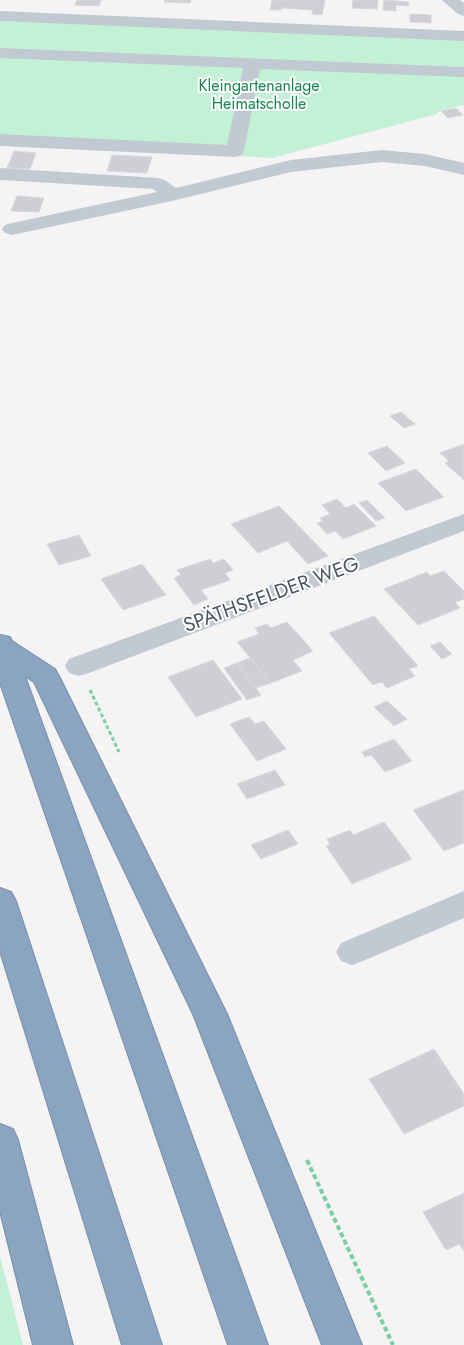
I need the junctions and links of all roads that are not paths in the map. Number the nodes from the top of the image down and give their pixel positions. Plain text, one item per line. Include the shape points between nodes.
1 (450, 0) edge
2 (464, 12) edge
3 (0, 16) edge
4 (464, 36) edge
5 (0, 53) edge
6 (252, 64) junction
7 (464, 72) edge
8 (0, 140) edge
9 (464, 169) edge
10 (0, 174) edge
11 (172, 195) junction
12 (12, 229) dead end
13 (464, 522) edge
14 (0, 646) edge
15 (79, 666) dead end
16 (0, 901) edge
17 (464, 904) edge
18 (352, 952) dead end
19 (0, 1140) edge
20 (54, 1345) edge
21 (142, 1345) edge
22 (248, 1345) edge
23 (342, 1345) edge

1 - 2 street
3 - 4 street
5 - 6 street
6 - 7 street
6 - 8 street via 235,151
9 - 11 street via 425,160 382,156 354,158 291,166
10 - 11 street via 158,184
11 - 12 street
13 - 15 street, SPÄTHSFELDER WEG
14 - 22 highway
14 - 23 highway via 45,676 210,1014
16 - 21 highway
17 - 18 street
19 - 20 highway

